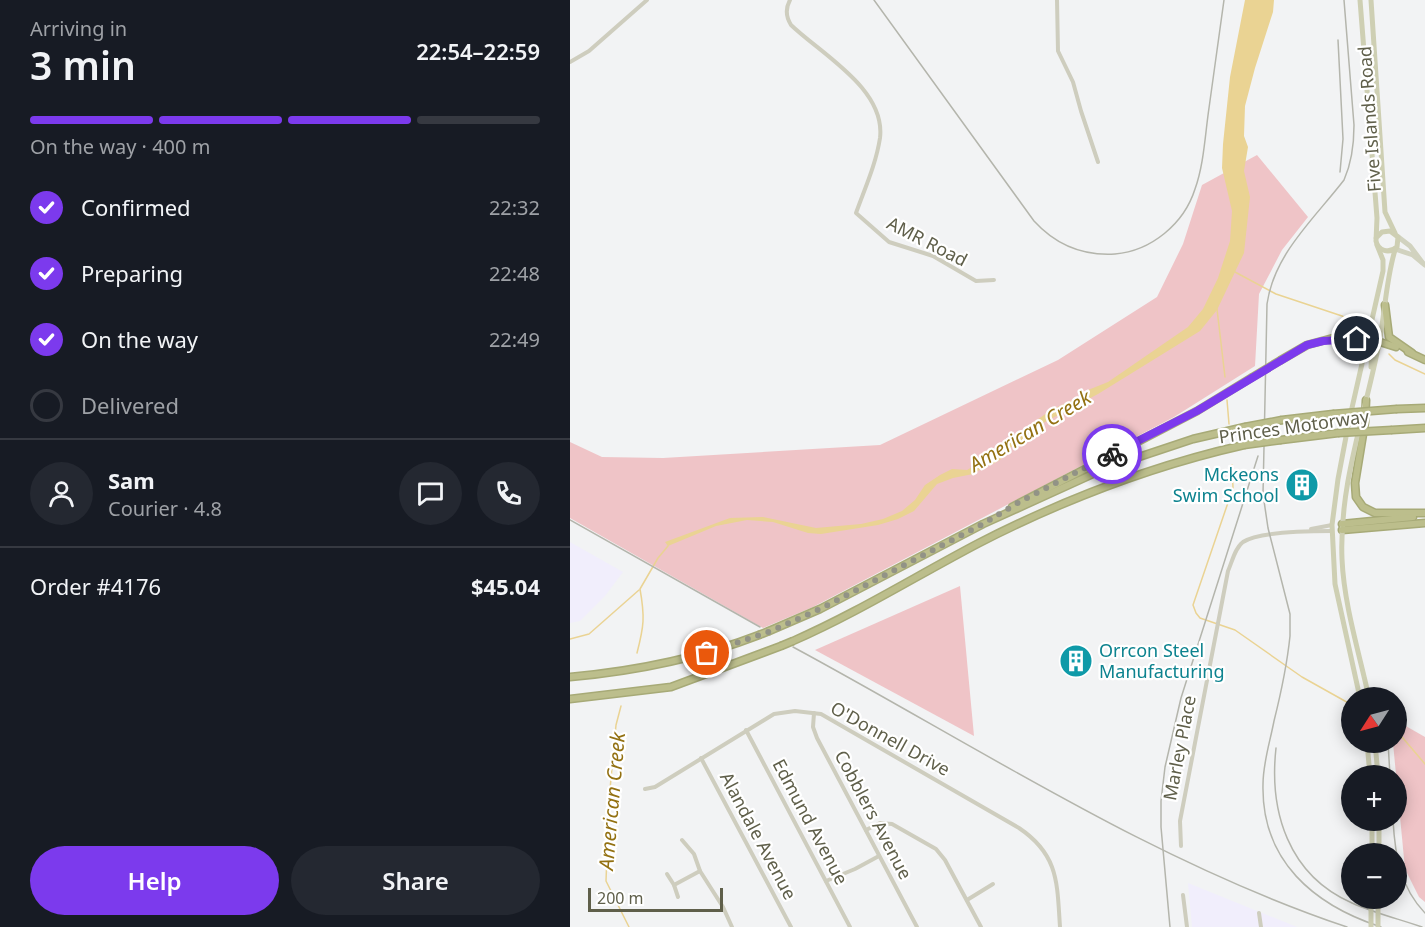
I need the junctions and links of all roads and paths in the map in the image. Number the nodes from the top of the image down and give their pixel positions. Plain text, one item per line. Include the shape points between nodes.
1 (647, 0) edge
2 (790, 0) edge
3 (1057, 0) edge
4 (1360, 0) edge
5 (1371, 0) edge
6 (570, 62) edge
7 (1098, 162) dead end
8 (1396, 235) junction
9 (1377, 242) junction
10 (1395, 249) junction
11 (1424, 264) edge
12 (994, 280) dead end
13 (1385, 305) junction
14 (1371, 324) junction
15 (1323, 341) junction
16 (1380, 342) junction
17 (1369, 345) junction
18 (1412, 353) junction
19 (1425, 360) edge
20 (1370, 386) junction
21 (1366, 400) junction
22 (1425, 408) edge
23 (1425, 429) edge
24 (1425, 514) edge
25 (1425, 523) edge
26 (983, 524) junction
27 (1342, 527) junction
28 (1332, 528) junction
29 (570, 676) edge
30 (1358, 687) edge
31 (1367, 687) edge
32 (570, 699) edge
33 (814, 713) junction
34 (746, 730) junction
35 (701, 758) junction
36 (645, 789) dead end
37 (866, 830) junction
38 (682, 840) dead end
39 (1180, 846) dead end
40 (879, 856) junction
41 (700, 872) junction
42 (667, 874) dead end
43 (825, 881) junction
44 (993, 884) dead end
45 (674, 885) junction
46 (1183, 895) dead end
47 (678, 897) dead end
48 (967, 900) junction
49 (1371, 909) edge
50 (1378, 909) edge
51 (1259, 913) dead end
52 (732, 927) edge
53 (791, 927) edge
54 (850, 927) edge
55 (917, 927) edge
56 (981, 927) edge
57 (1060, 927) edge
58 (1186, 927) edge
59 (1261, 927) edge
60 (1371, 927) edge
61 (1378, 927) edge

1 - 6 street via 589,51
2 - 12 street, AMR Road via 787,18 791,26 855,81 876,113 880,136 856,213 889,242 924,252 976,281
3 - 7 street via 1058,51 1073,82
4 - 9 main road, Five Islands Road
5 - 8 main road, Five Islands Road via 1385,212
8 - 9 main road via 1384,231
8 - 10 main road
8 - 11 main road
9 - 10 main road via 1384,251
9 - 14 main road, Five Islands Road via 1383,269
10 - 11 main road
10 - 13 main road
13 - 16 main road
13 - 18 highway via 1388,335
14 - 15 highway
14 - 17 main road, Five Islands Road
15 - 17 highway via 1351,339
15 - 26 highway, bridge via 1307,345 1197,411
16 - 17 main road
16 - 18 highway
16 - 20 main road
17 - 20 main road
17 - 28 main road, Five Islands Road via 1338,479
18 - 19 highway
20 - 21 main road
21 - 24 highway via 1355,483 1359,502 1375,513
21 - 27 main road via 1349,471
22 - 26 highway, Princes Motorway, bridge via 1282,420 1192,439 1135,457
23 - 32 highway, Princes Motorway, bridge via 1338,433 1244,445 1148,470 1052,508 979,543 829,625 781,646 670,687
24 - 27 highway
25 - 27 highway
26 - 29 highway, Princes Motorway, bridge via 769,632 669,664
27 - 28 main road
27 - 31 main road via 1344,584
28 - 30 main road, Five Islands Road via 1335,584
28 - 39 street, Marley Place via 1270,535 1243,542 1237,548 1228,571 1180,821
33 - 34 street, O'Donnell Drive via 774,714
33 - 37 street, Cobblers Avenue via 817,738
33 - 57 street, O'Donnell Drive via 829,718 1035,840 1055,872
34 - 35 street, O'Donnell Drive
34 - 43 street, Edmund Avenue
35 - 36 street, O'Donnell Drive via 655,787
35 - 53 street, Alandale Avenue
37 - 40 street, Cobblers Avenue
37 - 48 street via 880,823 892,824 936,849
38 - 41 street via 694,854
40 - 43 street
40 - 55 street, Cobblers Avenue
41 - 45 street
41 - 52 street
42 - 45 street
43 - 54 street, Edmund Avenue
44 - 48 street
45 - 47 street
46 - 58 street
48 - 56 street
49 - 60 main road, bridge
50 - 61 main road, bridge
51 - 59 street

